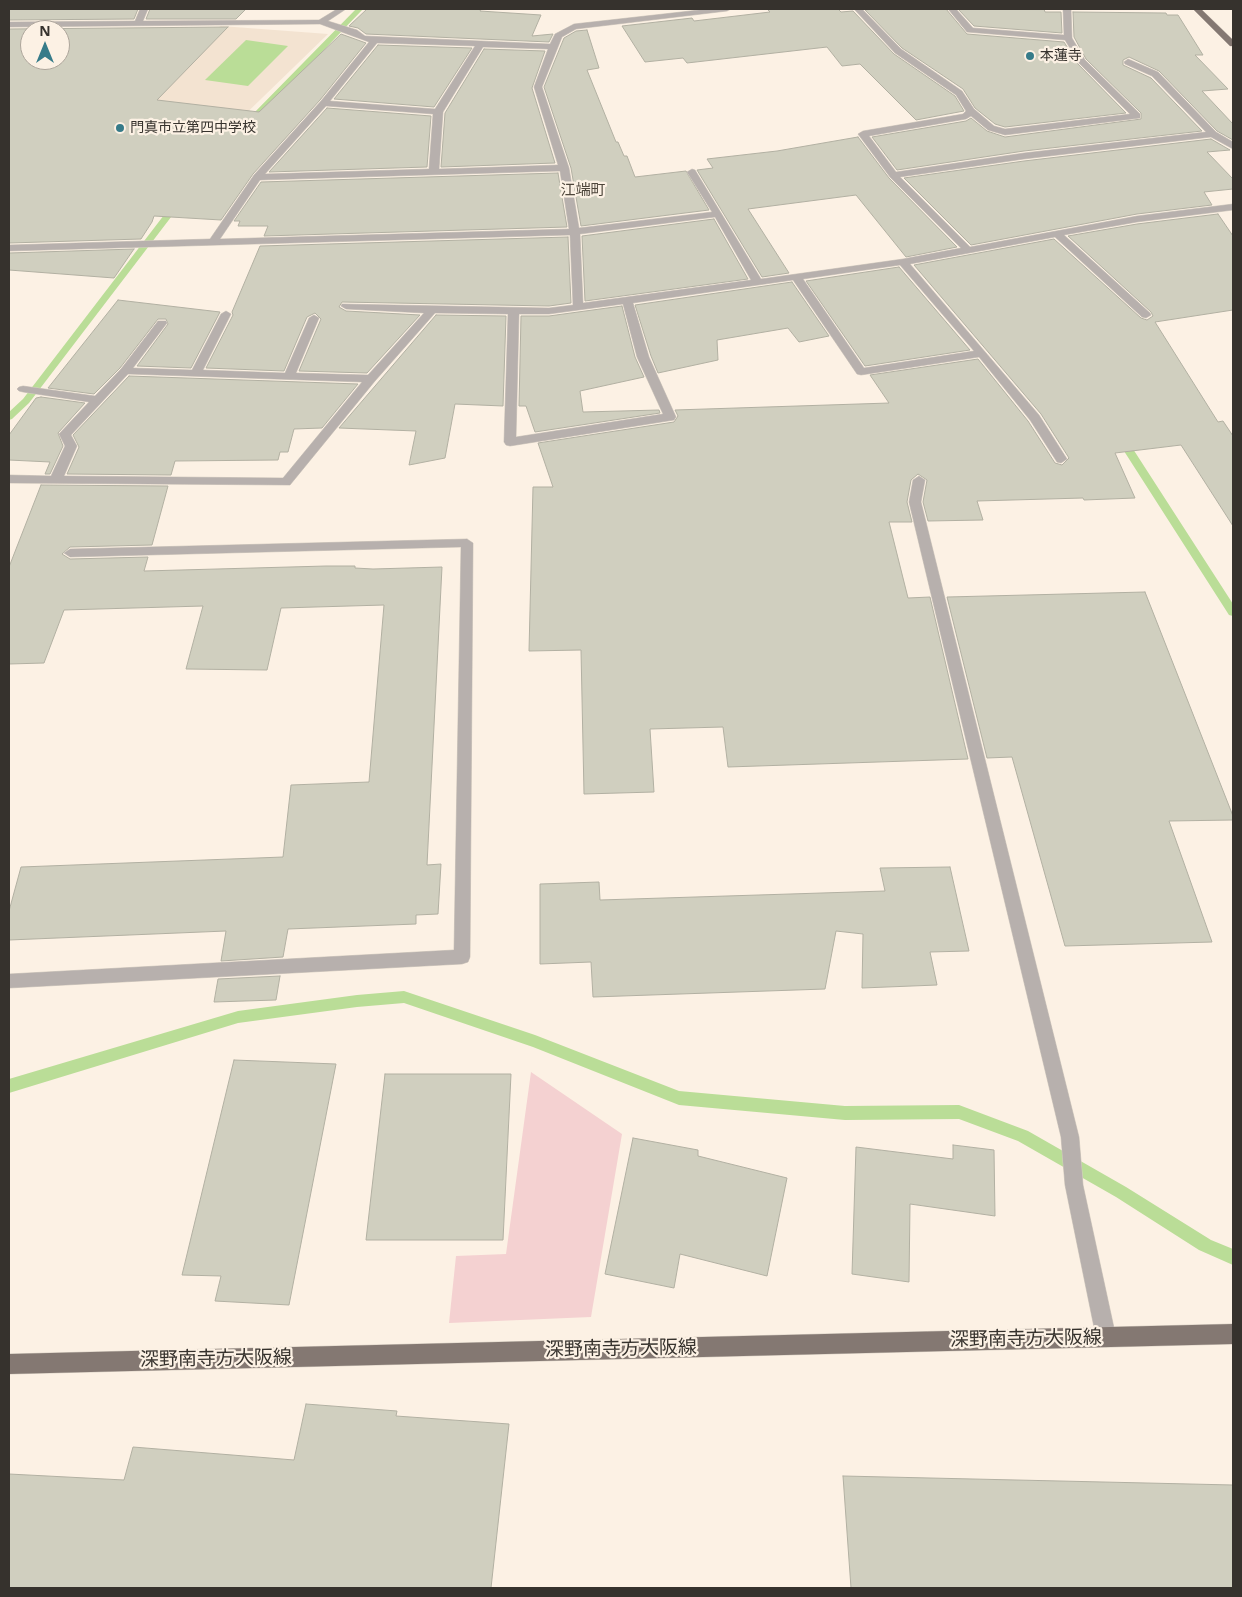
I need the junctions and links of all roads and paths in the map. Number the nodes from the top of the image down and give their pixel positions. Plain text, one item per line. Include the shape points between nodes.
1 (144, 9) edge
2 (342, 9) edge
3 (727, 9) edge
4 (858, 9) edge
5 (952, 9) edge
6 (1067, 9) edge
7 (1196, 9) edge
8 (325, 23) junction
9 (138, 24) junction
10 (9, 26) edge
11 (1068, 38) junction
12 (375, 40) junction
13 (1233, 44) edge
14 (480, 45) junction
15 (554, 47) junction
16 (1128, 62) dead end
17 (324, 103) junction
18 (971, 111) junction
19 (438, 112) junction
20 (1213, 134) junction
21 (1233, 146) edge
22 (564, 168) junction
23 (434, 172) junction
24 (692, 172) dead end
25 (893, 175) junction
26 (257, 177) junction
27 (1233, 207) edge
28 (718, 214) junction
29 (576, 232) junction
30 (1058, 234) junction
31 (214, 241) junction
32 (9, 248) edge
33 (969, 251) junction
34 (903, 262) junction
35 (796, 278) junction
36 (758, 283) junction
37 (627, 301) junction
38 (346, 306) dead end
39 (578, 307) junction
40 (432, 310) junction
41 (514, 310) junction
42 (226, 314) dead end
43 (1146, 315) dead end
44 (314, 318) dead end
45 (162, 323) dead end
46 (982, 353) junction
47 (125, 370) junction
48 (196, 373) junction
49 (289, 376) junction
50 (371, 379) junction
51 (23, 389) dead end
52 (97, 400) junction
53 (1061, 459) dead end
54 (9, 478) edge
55 (56, 479) junction
56 (919, 480) dead end
57 (70, 553) dead end
58 (9, 981) edge
59 (1233, 1334) edge
60 (1106, 1337) junction
61 (9, 1364) edge

1 - 9 street
2 - 8 street
3 - 15 street via 574,27 558,36
4 - 18 street via 898,51 959,92
5 - 11 street via 970,30
6 - 11 street
7 - 13 main road
8 - 9 street
8 - 12 street
9 - 10 street
11 - 18 street via 1082,61 1137,116 1005,132 991,128
12 - 14 street
12 - 17 street
14 - 15 street
14 - 19 street
15 - 22 street via 538,87
16 - 20 street via 1155,74
17 - 19 street
17 - 26 street
18 - 25 street via 966,116 863,134
19 - 23 street
20 - 21 street
20 - 25 street
22 - 23 street
22 - 29 street
23 - 26 street
24 - 28 street
25 - 33 street
26 - 31 street
27 - 30 street via 1137,219
28 - 29 street
28 - 36 street
29 - 31 street
29 - 39 street
30 - 33 street
30 - 43 street
31 - 32 street
33 - 34 street
34 - 35 street
34 - 46 street
35 - 36 street
35 - 46 street via 861,372
36 - 37 street
37 - 39 street
37 - 41 street via 643,357 670,417 510,442
38 - 40 street
39 - 41 street via 549,311
40 - 41 street
40 - 50 street
42 - 48 street
44 - 49 street
45 - 47 street
46 - 53 street via 1035,418
47 - 48 street
47 - 52 street
48 - 49 street
49 - 50 street
50 - 55 street via 286,482
51 - 52 street
52 - 55 street via 65,434 71,446
54 - 55 street
56 - 60 street via 915,502 1070,1137 1074,1185
57 - 58 street via 467,543 462,957
59 - 60 main road, 深野南寺方大阪線
60 - 61 main road, 深野南寺方大阪線

